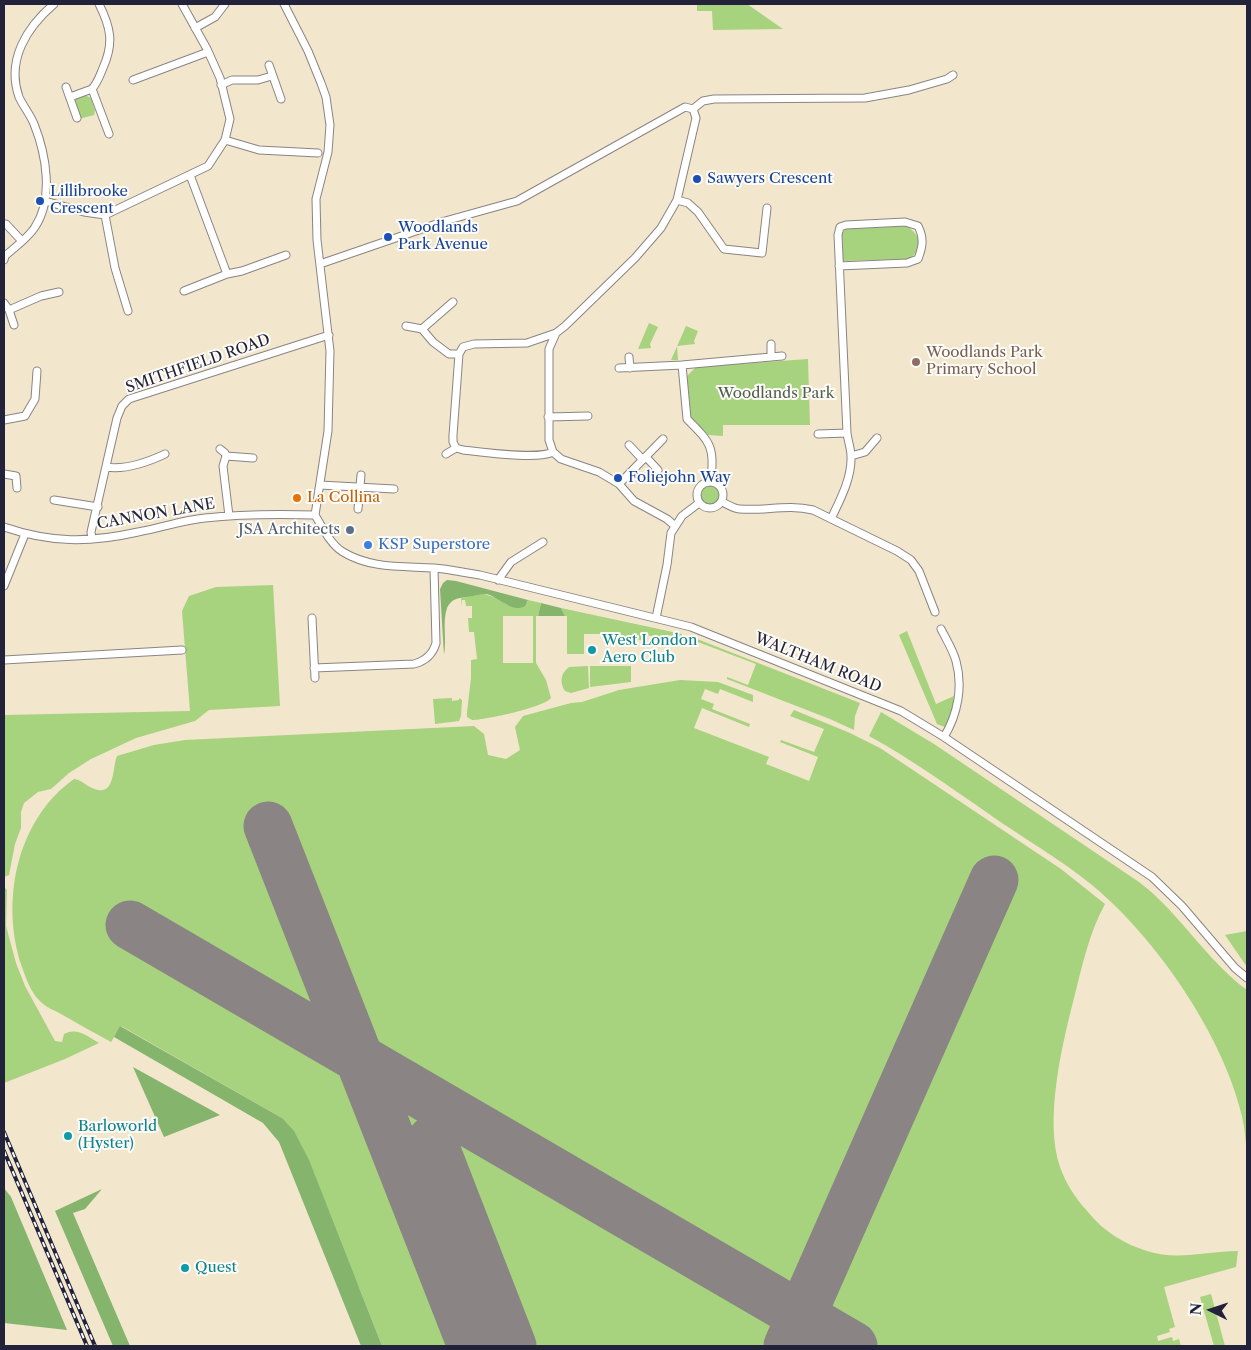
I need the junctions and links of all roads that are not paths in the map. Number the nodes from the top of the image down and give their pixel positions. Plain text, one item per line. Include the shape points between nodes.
1 (54, 4) edge
2 (99, 4) edge
3 (182, 4) edge
4 (225, 4) edge
5 (284, 4) edge
6 (195, 28) junction
7 (208, 52) junction
8 (268, 65) dead end
9 (953, 75) dead end
10 (272, 76) junction
11 (133, 80) dead end
12 (221, 85) junction
13 (66, 87) dead end
14 (92, 89) junction
15 (70, 97) junction
16 (281, 99) dead end
17 (693, 109) junction
18 (76, 118) dead end
19 (109, 134) dead end
20 (225, 140) junction
21 (301, 153) junction
22 (318, 154) dead end
23 (302, 162) dead end
24 (190, 176) junction
25 (677, 200) junction
26 (45, 201) junction
27 (767, 208) dead end
28 (105, 215) junction
29 (4, 224) edge
30 (22, 240) junction
31 (286, 255) dead end
32 (4, 260) edge
33 (320, 264) junction
34 (840, 266) junction
35 (228, 274) junction
36 (184, 291) dead end
37 (59, 292) dead end
38 (453, 302) dead end
39 (4, 303) edge
40 (9, 310) junction
41 (128, 311) dead end
42 (14, 324) dead end
43 (406, 326) dead end
44 (422, 329) junction
45 (556, 332) junction
46 (329, 335) junction
47 (538, 340) junction
48 (770, 344) dead end
49 (549, 349) junction
50 (459, 354) junction
51 (782, 356) dead end
52 (771, 357) junction
53 (629, 358) dead end
54 (682, 365) junction
55 (619, 368) dead end
56 (630, 368) junction
57 (37, 371) dead end
58 (588, 416) dead end
59 (548, 417) junction
60 (4, 420) edge
61 (847, 433) junction
62 (818, 434) dead end
63 (877, 438) dead end
64 (663, 439) dead end
65 (629, 445) dead end
66 (220, 448) dead end
67 (456, 448) junction
68 (553, 452) junction
69 (164, 454) dead end
70 (446, 454) dead end
71 (226, 456) junction
72 (851, 456) junction
73 (253, 458) dead end
74 (644, 458) junction
75 (106, 467) junction
76 (658, 470) dead end
77 (4, 474) edge
78 (361, 475) dead end
79 (711, 482) junction
80 (619, 484) junction
81 (320, 485) junction
82 (360, 487) junction
83 (17, 488) dead end
84 (394, 489) dead end
85 (54, 500) dead end
86 (722, 502) junction
87 (699, 503) junction
88 (98, 507) junction
89 (358, 508) dead end
90 (315, 515) junction
91 (229, 516) junction
92 (831, 519) junction
93 (675, 526) junction
94 (4, 527) edge
95 (25, 534) junction
96 (92, 539) junction
97 (544, 542) dead end
98 (434, 568) junction
99 (498, 580) junction
100 (4, 586) edge
101 (935, 612) dead end
102 (312, 618) dead end
103 (656, 618) junction
104 (941, 628) dead end
105 (182, 650) dead end
106 (4, 660) edge
107 (314, 668) junction
108 (315, 678) dead end
109 (944, 737) junction
110 (1247, 978) edge

1 - 26 street via 29,32 14,68 20,98 34,122 42,148 47,174
2 - 14 street via 111,39 109,53
3 - 6 street
4 - 6 street via 215,17
5 - 33 street via 308,51 328,108 328,152 316,199
6 - 7 street
7 - 11 street
7 - 12 street
8 - 10 street
9 - 17 street via 909,90 865,98 714,99 703,101
10 - 12 street via 258,80 232,80
10 - 16 street
12 - 20 street via 230,119
13 - 15 street
14 - 15 street
14 - 19 street
15 - 18 street
17 - 25 street via 696,118
17 - 33 street via 685,106 517,201 445,221
20 - 21 street via 258,150
20 - 24 street via 208,166
21 - 22 street
21 - 23 street
24 - 28 street
24 - 35 street
25 - 27 street via 688,203 698,212 724,249 762,253
25 - 45 street via 661,228 635,258
26 - 28 street
26 - 30 street via 35,227
28 - 41 street via 115,268
29 - 30 street
30 - 32 street
31 - 35 street
33 - 46 street
34 - 34 street via 840,227 904,222 918,226 923,236 918,258 907,263
34 - 61 street
35 - 36 street
37 - 40 street
38 - 44 street
39 - 40 street
40 - 42 street
43 - 44 street
44 - 50 street via 449,354
45 - 47 street
45 - 49 street
46 - 75 street, SMITHFIELD ROAD via 129,399 117,418
46 - 81 street via 328,431
47 - 49 street
47 - 50 street via 468,344
48 - 52 street
49 - 59 street
50 - 67 street via 453,434
51 - 52 street
52 - 54 street
53 - 56 street
54 - 56 street
54 - 79 street via 687,419 704,436 711,449
55 - 56 street
57 - 60 street via 35,399 25,416
58 - 59 street
59 - 68 street
61 - 62 street
61 - 72 street
63 - 72 street via 865,452
64 - 74 street
65 - 74 street
66 - 71 street
67 - 68 street via 528,455
67 - 70 street
68 - 80 street
69 - 75 street via 152,460
71 - 73 street
71 - 91 street via 223,466
72 - 92 street via 850,471
74 - 76 street
74 - 80 street
75 - 88 street, SMITHFIELD ROAD
77 - 83 street via 16,476
78 - 82 street
79 - 86 street via 722,489
79 - 87 street via 699,487
80 - 93 street via 634,502 668,519
81 - 82 street
81 - 90 street
82 - 84 street
82 - 89 street
85 - 88 street
86 - 87 street via 715,508 706,508
86 - 92 street via 738,509 802,508
87 - 93 street
88 - 96 street, SMITHFIELD ROAD
90 - 91 street, CANNON LANE
90 - 98 street, WALTHAM ROAD via 342,551 364,562
91 - 96 street, CANNON LANE
92 - 101 street via 912,560
93 - 103 street via 671,533
94 - 95 street, CANNON LANE
95 - 96 street, CANNON LANE via 69,541
95 - 100 street
97 - 99 street via 511,562
98 - 99 street, WALTHAM ROAD
98 - 107 street via 436,643 425,660 414,664
99 - 103 street, WALTHAM ROAD
102 - 107 street
103 - 109 street, WALTHAM ROAD via 691,627 902,711
104 - 109 street via 956,660 958,683 957,707
105 - 106 street
107 - 108 street
109 - 110 street, WALTHAM ROAD via 1152,877

